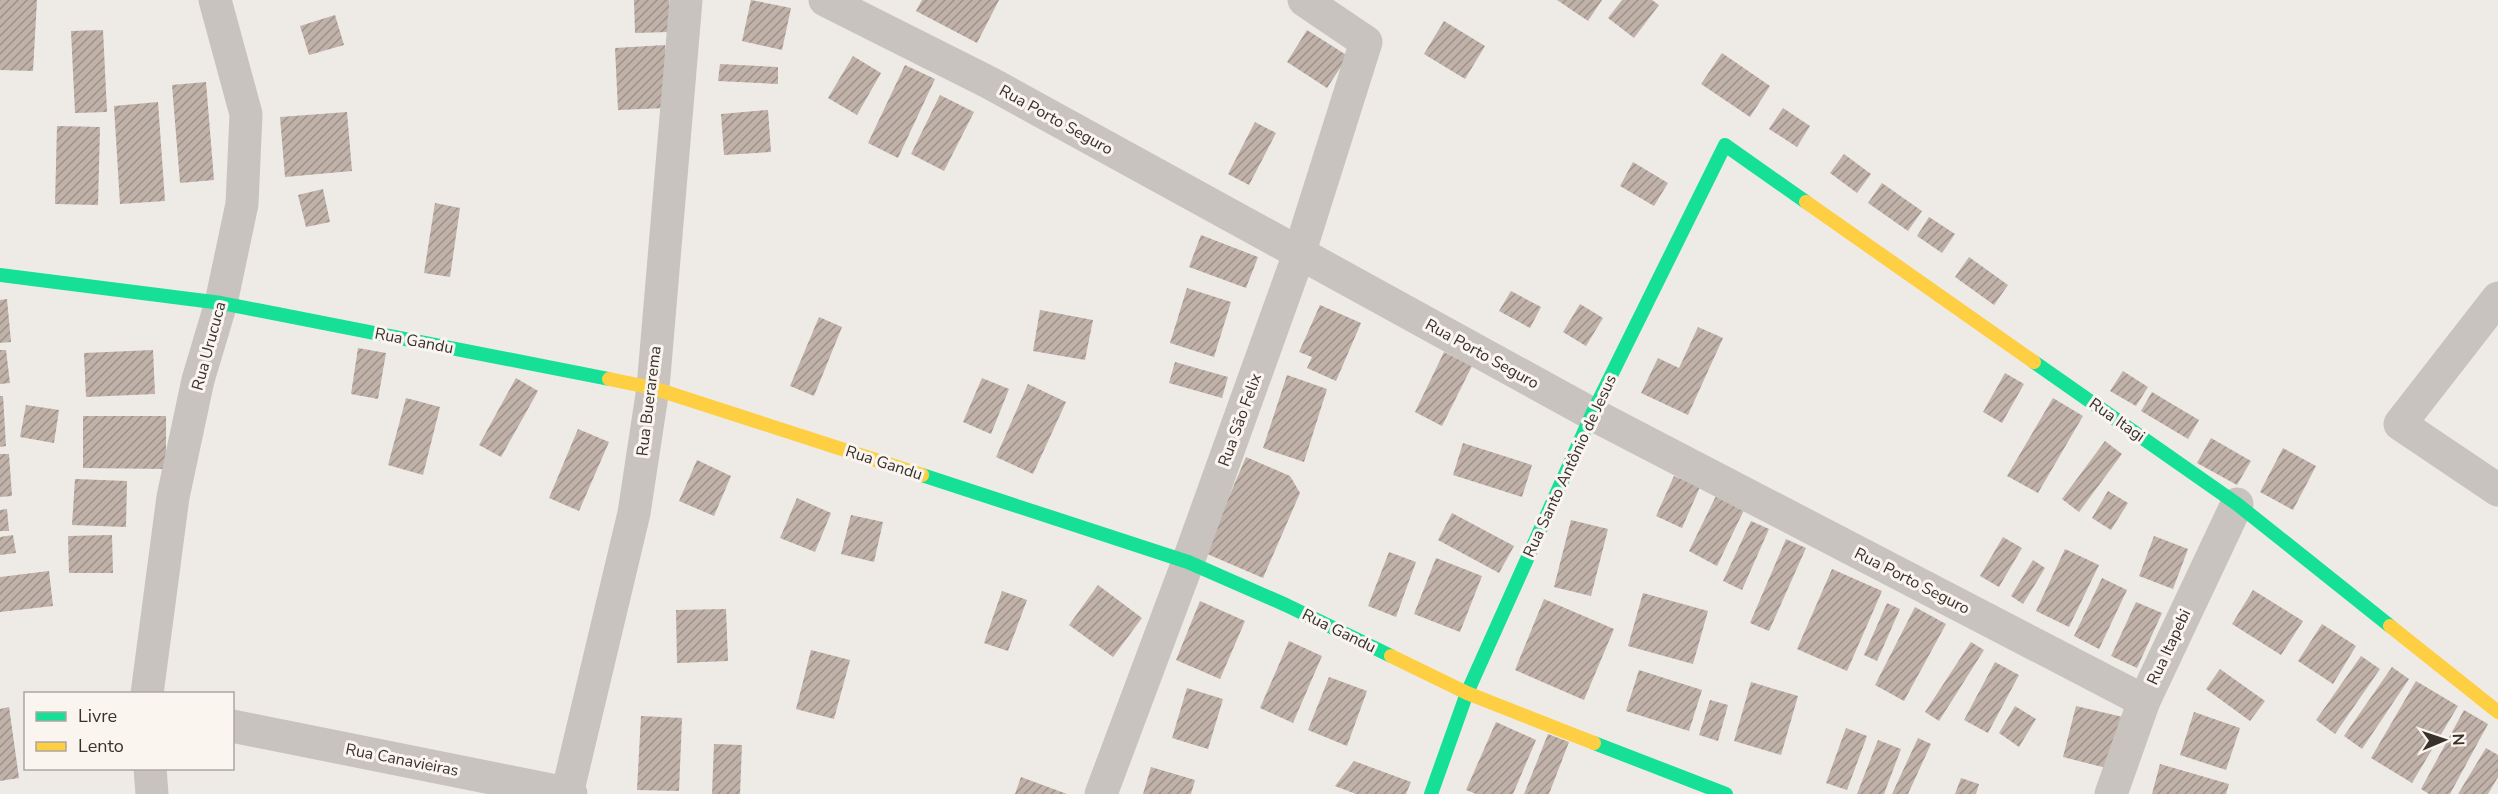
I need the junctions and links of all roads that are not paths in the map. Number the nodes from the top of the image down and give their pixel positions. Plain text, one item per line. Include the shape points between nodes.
1 (215, 0) edge
2 (686, 0) edge
3 (825, 0) edge
4 (1304, 0) edge
5 (1725, 145) joint
6 (1299, 254) junction
7 (0, 275) edge
8 (2498, 298) edge
9 (221, 303) junction
10 (653, 388) junction
11 (1592, 414) junction
12 (2498, 490) edge
13 (2237, 504) junction
14 (1188, 562) junction
15 (147, 692) edge
16 (1467, 693) junction
17 (2144, 700) junction
18 (2498, 712) edge
19 (234, 726) edge
20 (150, 770) edge
21 (152, 794) edge
22 (569, 794) edge
23 (1101, 794) edge
24 (1431, 794) edge
25 (1726, 794) edge
26 (2111, 794) edge

1 - 9 street, Rua Urucuca via 246,114 242,204
2 - 10 street, Rua Buerarema
3 - 6 street, Rua Porto Seguro via 990,83
4 - 6 street, Rua São Felix via 1366,42
5 - 11 street, Rua Santo Antônio de Jesus
5 - 13 street, Rua Itagi
6 - 11 street, Rua Porto Seguro
6 - 14 street, Rua São Felix
7 - 9 street, Rua Gandu
8 - 12 street via 2400,424
9 - 10 street, Rua Gandu
9 - 15 street, Rua Urucuca via 198,380 173,497
10 - 14 street, Rua Gandu
10 - 22 street, Rua Buerarema via 634,513
11 - 16 street, Rua Santo Antônio de Jesus
11 - 17 street, Rua Porto Seguro
13 - 17 street, Rua Itapebi
13 - 18 street, Rua Itagi
14 - 16 street, Rua Gandu
14 - 23 street, Rua São Felix
16 - 24 street, Rua Santo Antônio de Jesus
16 - 25 street, Rua Gandu
17 - 26 street, Rua Itapebi
19 - 22 street, Rua Canavieiras
20 - 21 street

